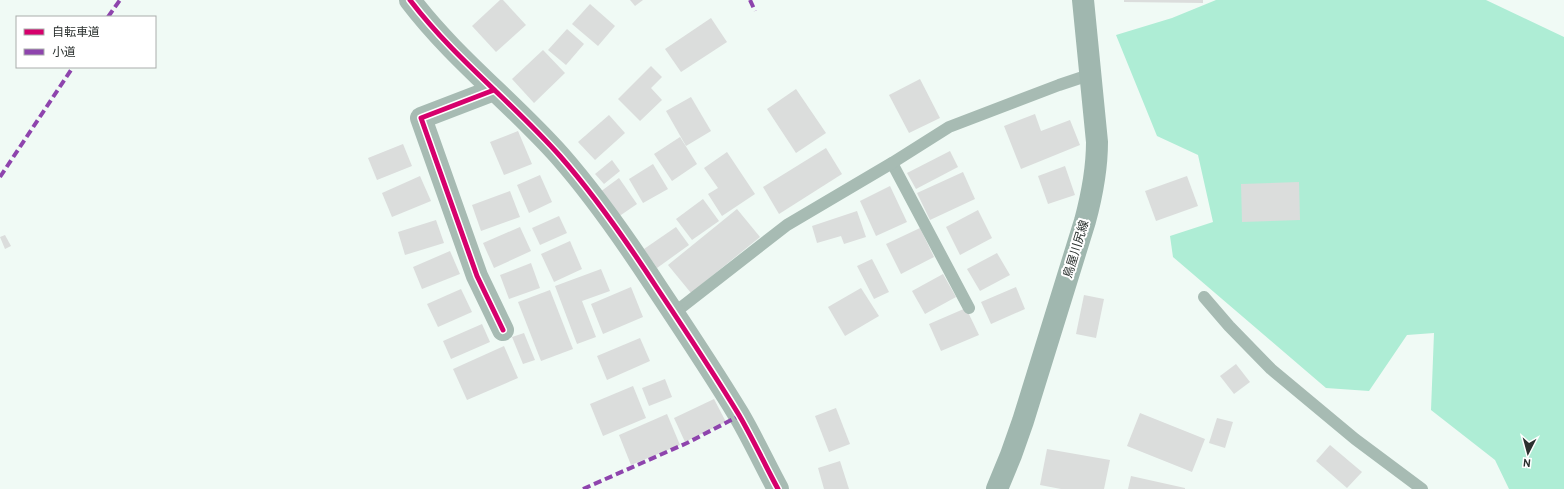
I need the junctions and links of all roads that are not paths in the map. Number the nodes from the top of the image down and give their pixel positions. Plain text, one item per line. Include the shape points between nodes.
1 (410, 0) edge
2 (1083, 0) edge
3 (1092, 74) junction
4 (494, 90) junction
5 (892, 163) junction
6 (1204, 298) dead end
7 (969, 308) dead end
8 (674, 313) junction
9 (503, 330) dead end
10 (778, 489) edge
11 (997, 489) edge
12 (1422, 489) edge

1 - 4 street via 443,40
2 - 3 main road, 鳥屋川尻線
3 - 5 lane via 949,127
3 - 11 main road, 鳥屋川尻線 via 1097,151 1091,201 1011,455
4 - 8 street via 536,130 582,183 616,227
4 - 9 street via 421,118 477,276
5 - 7 lane
5 - 8 lane via 787,226
6 - 12 lane via 1271,369 1355,439
8 - 10 street via 739,416

